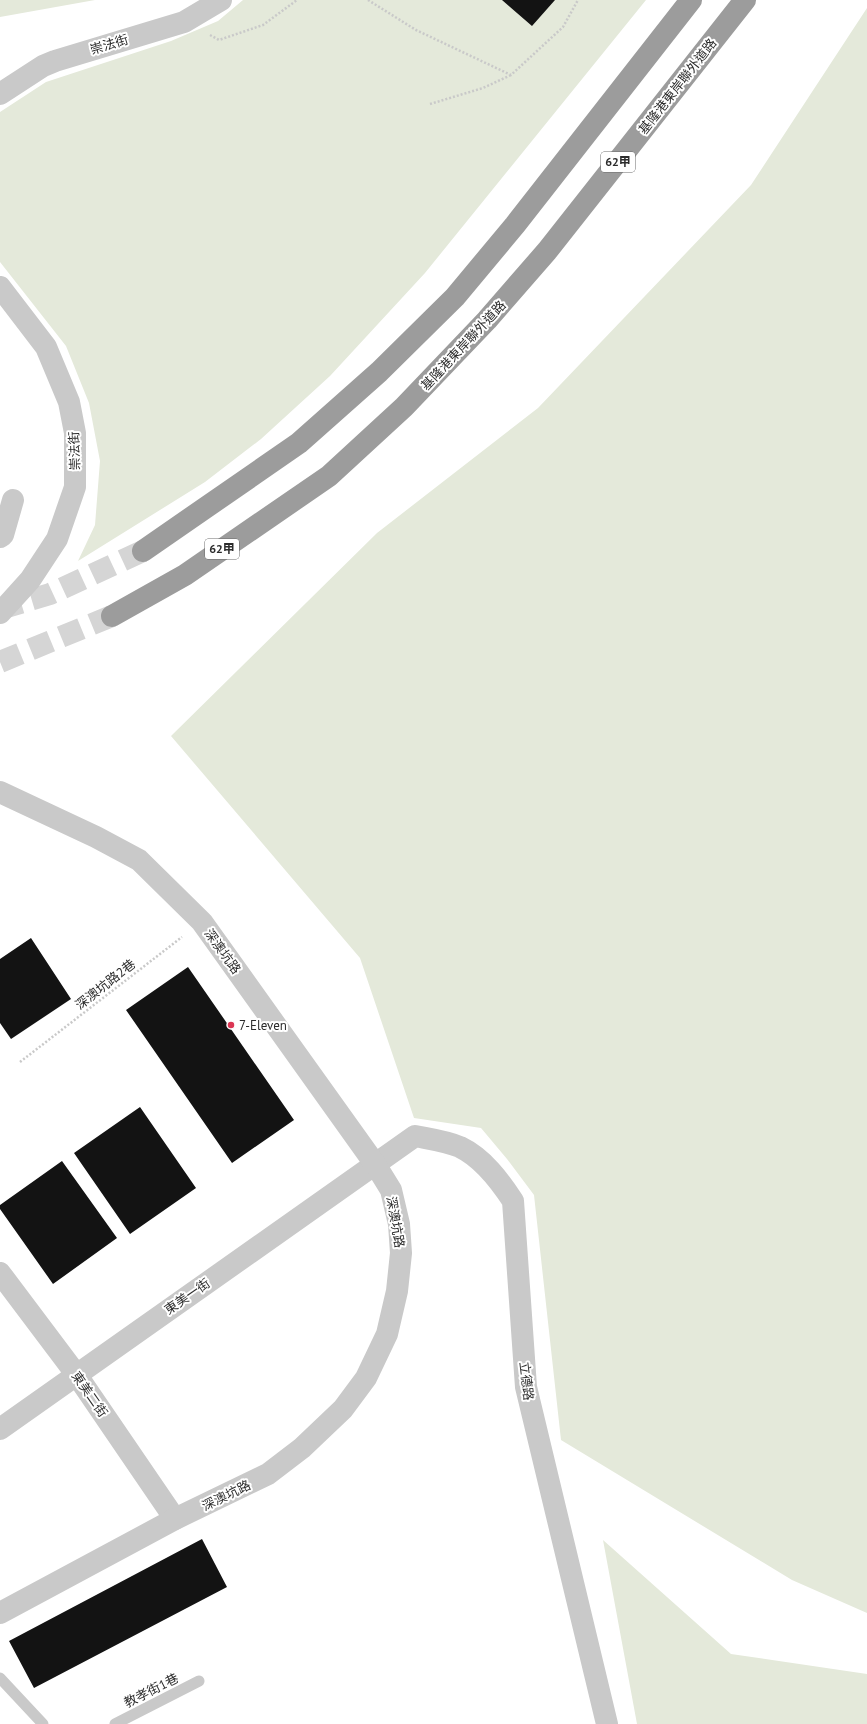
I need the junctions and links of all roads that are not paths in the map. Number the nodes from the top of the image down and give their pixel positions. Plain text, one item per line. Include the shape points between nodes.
1 (221, 0) edge
2 (691, 0) edge
3 (746, 0) edge
4 (0, 94) edge
5 (0, 287) edge
6 (13, 500) dead end
7 (0, 537) edge
8 (143, 551) tunnel mouth
9 (0, 613) edge
10 (112, 616) tunnel mouth
11 (0, 792) edge
12 (375, 1164) junction
13 (0, 1273) edge
14 (76, 1374) junction
15 (0, 1429) edge
16 (175, 1519) junction
17 (0, 1613) edge
18 (0, 1678) edge
19 (199, 1681) dead end
20 (43, 1724) edge
21 (115, 1724) edge
22 (607, 1724) edge

1 - 4 street, 崇法街 via 184,22 43,66
2 - 8 highway via 515,225 455,297 380,372 299,443
3 - 10 highway, 基隆港東岸聯外道路 / 62甲 via 547,251 487,320 404,407 330,476 185,574
5 - 9 street, 崇法街 via 46,347 69,402 75,433 75,487 57,539 30,580
6 - 7 street via 3,535
11 - 12 street, 深澳坑路 via 139,860 202,922
12 - 14 street, 東美一街
12 - 16 street, 深澳坑路 via 391,1190 399,1224 401,1253 397,1291 387,1334 366,1378 343,1409 302,1448 268,1474
12 - 22 street, 立德路 via 415,1136 445,1142 475,1156 501,1183 513,1201 526,1387
13 - 14 street, 東美二街
14 - 15 street, 東美一街
14 - 16 street, 東美二街
16 - 17 street, 深澳坑路
18 - 20 lane
19 - 21 lane, 教孝街1巷

